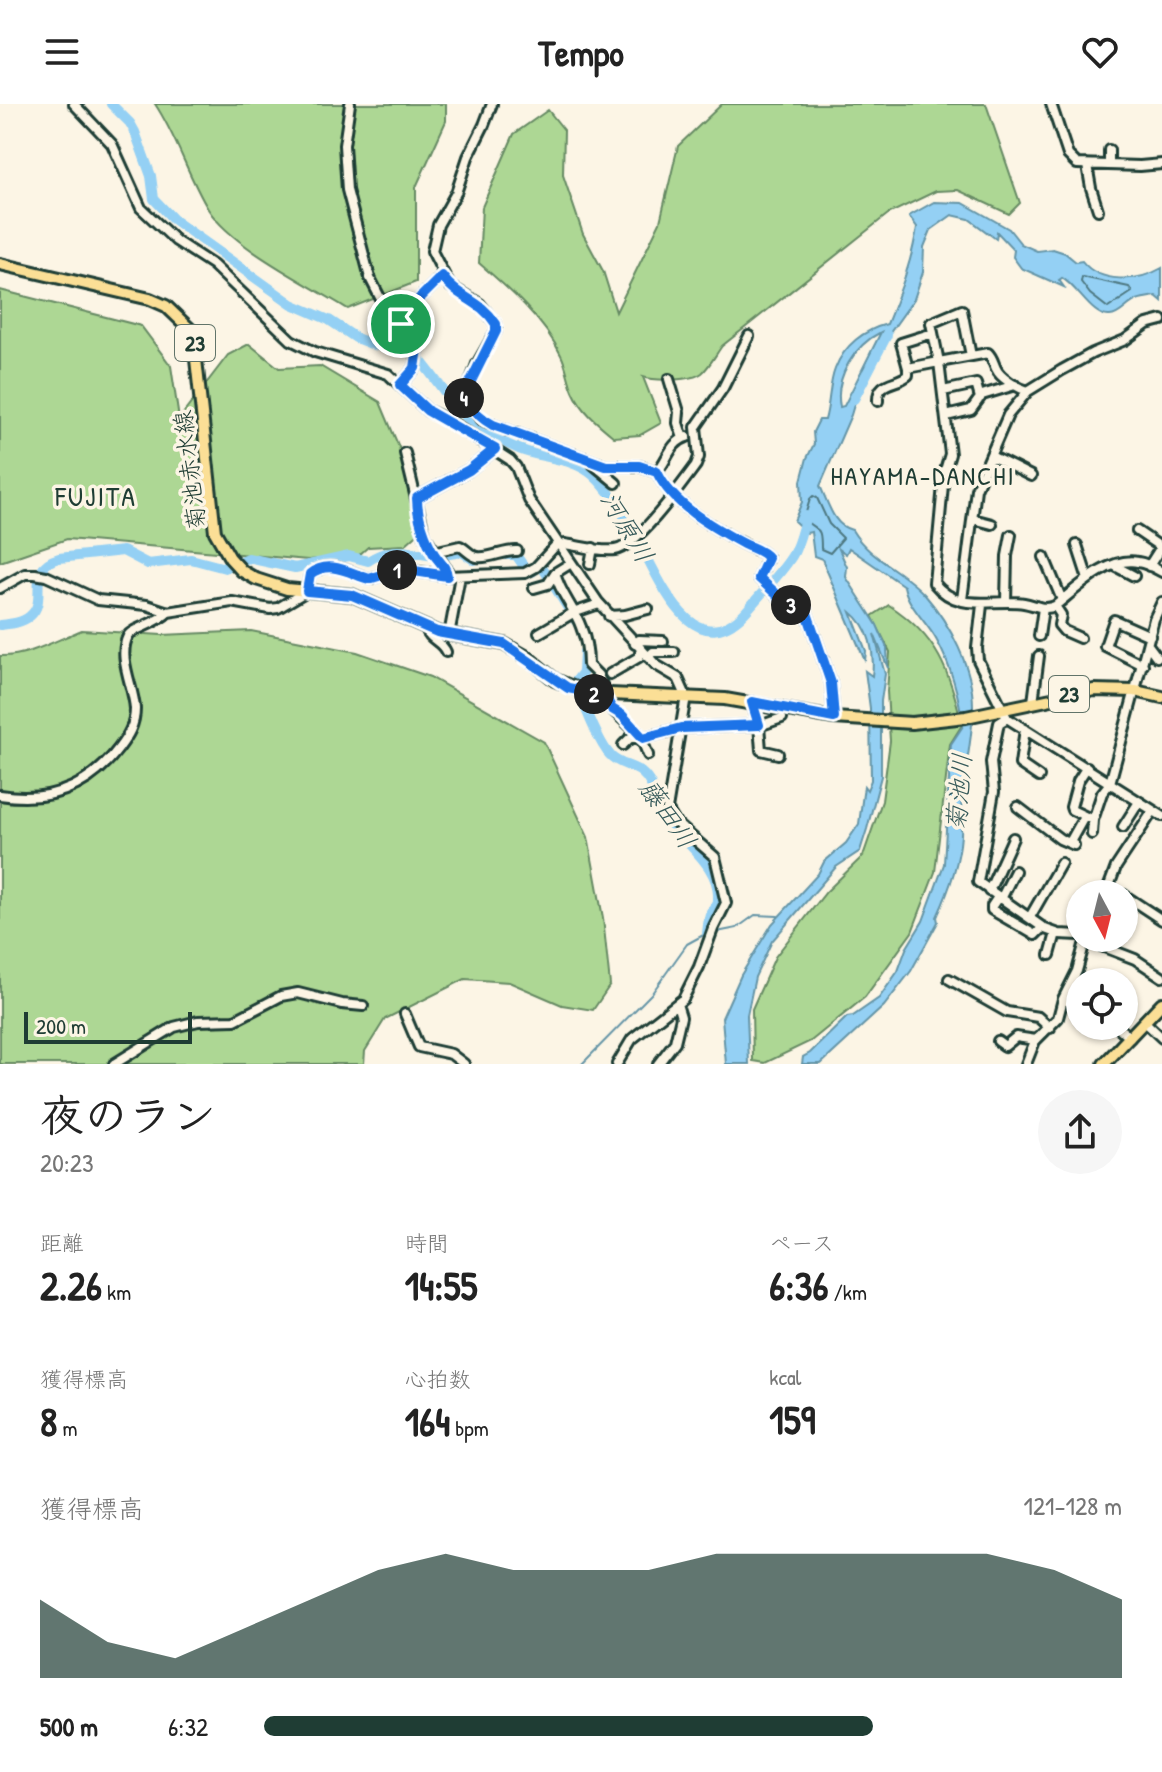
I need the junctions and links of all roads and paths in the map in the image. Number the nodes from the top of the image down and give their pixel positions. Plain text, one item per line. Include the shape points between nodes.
1 (74, 104) edge
2 (350, 104) edge
3 (492, 104) edge
4 (1051, 104) edge
5 (1109, 150) dead end
6 (1162, 164) edge
7 (1087, 165) junction
8 (1109, 165) junction
9 (1098, 210) dead end
10 (0, 264) edge
11 (442, 276) junction
12 (1162, 320) edge
13 (401, 324) junction
14 (933, 333) junction
15 (749, 336) dead end
16 (971, 356) junction
17 (939, 362) junction
18 (908, 368) junction
19 (669, 379) dead end
20 (400, 385) junction
21 (1015, 385) junction
22 (943, 391) junction
23 (1028, 391) junction
24 (463, 397) junction
25 (980, 398) junction
26 (878, 401) dead end
27 (946, 416) junction
28 (448, 420) junction
29 (696, 434) junction
30 (683, 438) junction
31 (495, 449) junction
32 (405, 453) dead end
33 (991, 456) junction
34 (591, 460) junction
35 (657, 472) junction
36 (1031, 476) dead end
37 (616, 483) dead end
38 (673, 496) junction
39 (417, 498) junction
40 (973, 519) junction
41 (992, 524) dead end
42 (1137, 531) dead end
43 (1011, 535) dead end
44 (559, 544) junction
45 (1077, 545) dead end
46 (593, 548) junction
47 (1162, 548) edge
48 (517, 551) dead end
49 (433, 552) junction
50 (484, 557) junction
51 (1044, 557) dead end
52 (571, 563) junction
53 (590, 564) dead end
54 (1115, 566) junction
55 (1149, 566) junction
56 (1162, 572) edge
57 (555, 573) junction
58 (447, 576) junction
59 (460, 576) junction
60 (481, 576) junction
61 (1134, 576) dead end
62 (1088, 579) junction
63 (0, 588) edge
64 (534, 588) dead end
65 (307, 591) junction
66 (962, 600) junction
67 (1006, 602) junction
68 (1162, 602) edge
69 (1058, 603) junction
70 (599, 604) junction
71 (982, 605) junction
72 (1043, 608) junction
73 (648, 609) dead end
74 (168, 612) junction
75 (573, 613) junction
76 (609, 616) junction
77 (1153, 625) junction
78 (426, 628) junction
79 (1162, 630) edge
80 (539, 633) dead end
81 (449, 635) junction
82 (1039, 636) dead end
83 (1080, 638) dead end
84 (1149, 640) junction
85 (663, 641) dead end
86 (638, 646) junction
87 (446, 652) dead end
88 (674, 652) dead end
89 (1039, 656) dead end
90 (648, 657) junction
91 (1157, 657) dead end
92 (1143, 665) junction
93 (610, 674) dead end
94 (1135, 691) junction
95 (604, 695) junction
96 (686, 696) junction
97 (1162, 697) edge
98 (752, 702) junction
99 (1033, 702) junction
100 (1006, 713) junction
101 (782, 718) dead end
102 (834, 718) junction
103 (759, 725) junction
104 (681, 728) junction
105 (1025, 729) junction
106 (643, 738) junction
107 (623, 745) dead end
108 (778, 754) dead end
109 (648, 755) dead end
110 (1087, 767) junction
111 (1039, 777) dead end
112 (1110, 783) junction
113 (0, 795) edge
114 (1139, 802) junction
115 (1018, 807) dead end
116 (1153, 811) junction
117 (1162, 816) edge
118 (1089, 819) junction
119 (1123, 827) dead end
120 (1092, 834) dead end
121 (1013, 838) dead end
122 (1061, 863) dead end
123 (1015, 871) dead end
124 (1112, 880) edge
125 (989, 891) junction
126 (1000, 898) junction
127 (1138, 904) edge
128 (1030, 917) junction
129 (1162, 920) edge
130 (1043, 927) junction
131 (1056, 933) junction
132 (1066, 935) edge
133 (1081, 952) edge
134 (1118, 952) edge
135 (1050, 955) dead end
136 (1162, 977) edge
137 (949, 979) dead end
138 (1063, 999) junction
139 (1066, 1000) edge
140 (1162, 1003) edge
141 (677, 1004) junction
142 (363, 1006) dead end
143 (405, 1014) dead end
144 (1145, 1022) junction
145 (1050, 1028) junction
146 (1138, 1029) edge
147 (1162, 1038) edge
148 (1036, 1040) junction
149 (1128, 1040) edge
150 (998, 1041) dead end
151 (114, 1064) edge
152 (464, 1064) edge
153 (617, 1064) edge
154 (658, 1064) edge
155 (1026, 1064) edge
156 (1104, 1064) edge

1 - 20 street via 112,144 141,208 176,241 213,265 291,340 379,370
2 - 13 street via 344,145 352,214 379,299
3 - 11 street via 438,225 432,251
4 - 7 street via 1068,155
5 - 8 street
6 - 8 street
7 - 8 street
7 - 9 street
10 - 65 main road, 菊池赤水線 / 23 via 150,299 166,306 193,332 212,520 220,545 242,571 269,585
11 - 13 street
11 - 24 street via 455,291 480,304 496,324
12 - 23 street
13 - 20 street via 420,336 415,368
14 - 16 street via 931,323 962,310
14 - 17 street
14 - 18 street via 901,343
15 - 29 street
16 - 17 street
16 - 21 street via 988,353 998,372
17 - 18 street
17 - 22 street
18 - 26 street via 904,379 881,389
19 - 30 street
20 - 28 street via 428,411
21 - 23 street
21 - 25 street
22 - 25 street via 976,384
22 - 27 street
23 - 33 street via 1006,419
24 - 28 street
24 - 34 street via 482,420
25 - 27 street via 971,410
27 - 66 street via 950,454 934,583
28 - 31 street
29 - 30 street
29 - 38 street via 699,457
30 - 35 street
31 - 39 street
31 - 44 street via 516,467 529,500
32 - 39 street
33 - 36 street
33 - 40 street via 976,489
34 - 35 street
34 - 37 street
35 - 38 street
38 - 46 street via 626,546
38 - 102 street via 712,525 766,553 759,578 779,597 806,610 827,669
39 - 49 street
40 - 41 street
40 - 66 street
42 - 47 street
43 - 67 street
44 - 46 street
44 - 52 street
44 - 60 street via 525,573
45 - 62 street
46 - 53 street
47 - 55 street
48 - 50 street
49 - 50 street via 460,546 474,557
49 - 58 street
50 - 60 street
51 - 69 street
52 - 57 street
52 - 70 street
54 - 55 street via 1135,561
54 - 61 street
54 - 62 street
55 - 56 street
57 - 64 street via 548,584
57 - 75 street
58 - 59 street
58 - 65 street via 401,569 369,579 349,569 319,568 310,574
59 - 60 street
59 - 81 street
62 - 69 street
63 - 74 street via 35,574 98,600
65 - 74 street via 278,608 232,602
65 - 78 main road, 菊池赤水線 / 23 via 352,595
66 - 71 street
67 - 71 street
67 - 72 street
68 - 77 street
69 - 72 street
69 - 83 street via 1059,625
70 - 75 street
70 - 76 street
71 - 100 street via 978,660
72 - 82 street
73 - 76 street
74 - 113 street via 129,633 126,657 134,721 112,758 63,793 35,798
75 - 80 street
75 - 95 street via 582,627 588,665 598,675
76 - 86 street
77 - 79 street
77 - 84 street
78 - 81 main road, 菊池赤水線 / 23
78 - 87 street
81 - 95 main road, 菊池赤水線 / 23 via 504,644 568,688
84 - 91 street
84 - 92 street
84 - 92 street via 1114,620 1105,646
85 - 86 street via 639,640
86 - 90 street
86 - 93 street via 639,657
88 - 90 street
89 - 99 street
90 - 96 street via 678,678
92 - 94 street
94 - 97 main road, 菊池赤水線 / 23
94 - 99 main road, 菊池赤水線 / 23 via 1094,690
94 - 112 street
95 - 96 main road, 菊池赤水線 / 23
95 - 106 street
96 - 98 main road, 菊池赤水線 / 23
96 - 104 street
98 - 102 main road, 菊池赤水線 / 23
98 - 103 street
99 - 100 main road, 菊池赤水線 / 23
100 - 102 main road, 菊池赤水線 / 23 via 895,723
100 - 105 street
100 - 125 street via 994,741 994,792 977,876
101 - 103 street
103 - 104 street
103 - 108 street via 761,750
104 - 106 street
104 - 141 street via 667,809 715,857 726,903
105 - 110 street
105 - 111 street via 1020,764
106 - 107 street via 630,738
106 - 109 street
110 - 112 street
110 - 118 street via 1071,807
112 - 114 street
112 - 118 street
114 - 116 street
114 - 119 street
115 - 118 street via 1072,844
116 - 117 street
116 - 124 street
118 - 120 street
121 - 125 street
122 - 128 street
123 - 126 street
125 - 126 street
126 - 128 street
126 - 130 street via 992,910 1035,935
127 - 129 street
128 - 130 street
130 - 131 street
131 - 132 street
131 - 135 street
133 - 138 street
134 - 136 street
137 - 145 street via 1007,1012 1038,1017
138 - 139 street
138 - 145 street
140 - 144 main road
141 - 153 street via 632,1039
141 - 154 street via 681,1017 675,1042
142 - 151 street via 298,993 281,996 235,1020 174,1027
143 - 152 street via 419,1047 451,1054
144 - 146 main road
144 - 147 street
145 - 148 street
148 - 150 street via 1016,1037 1005,1046
148 - 155 street
149 - 156 main road

